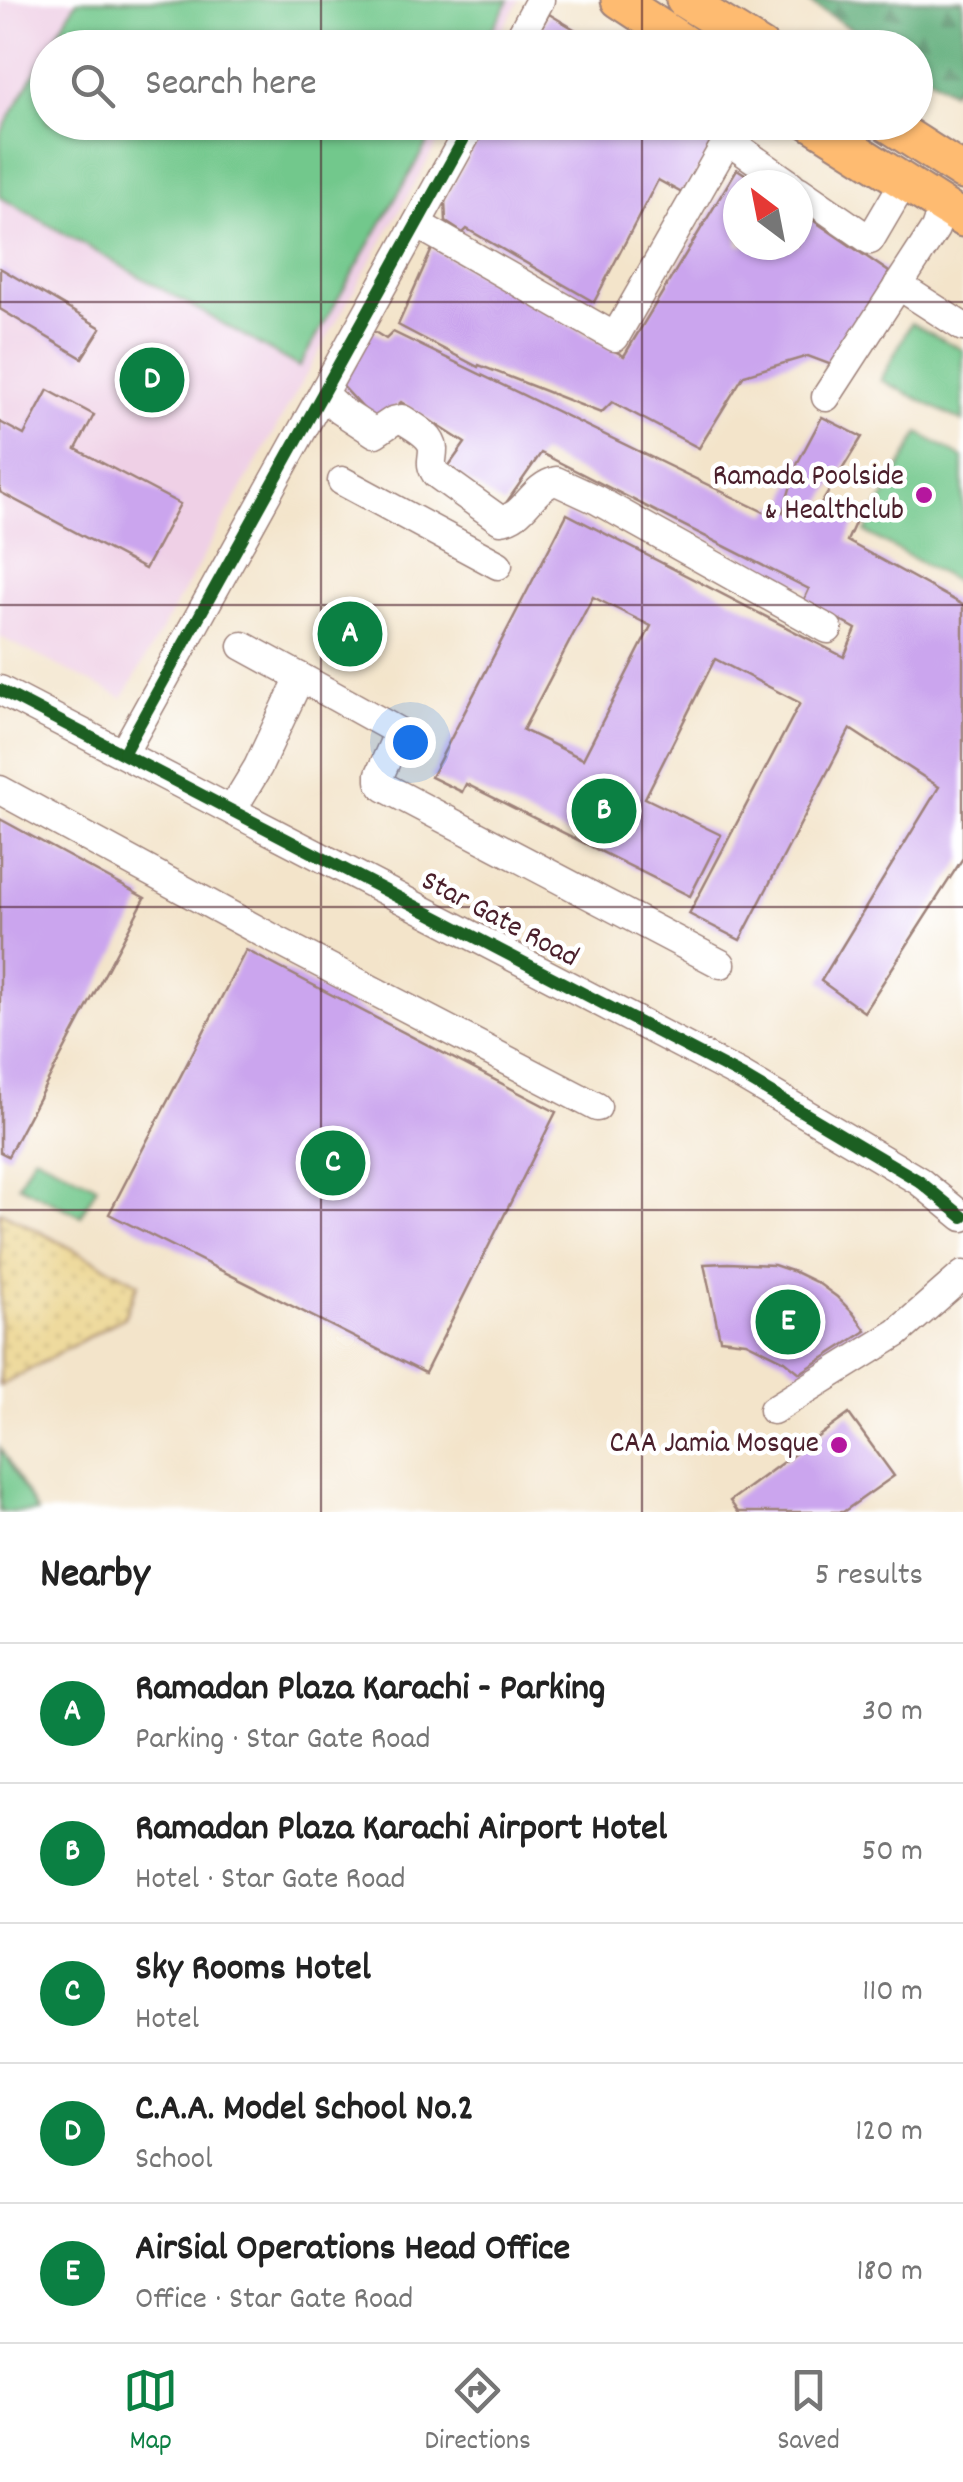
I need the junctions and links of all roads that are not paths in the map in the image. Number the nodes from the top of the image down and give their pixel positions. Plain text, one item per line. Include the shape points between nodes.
1 (540, 0) edge
2 (620, 0) edge
3 (697, 8) edge
4 (524, 30) edge
5 (666, 30) edge
6 (733, 30) edge
7 (463, 140) edge
8 (728, 140) edge
9 (743, 140) edge
10 (838, 140) edge
11 (912, 140) edge
12 (776, 170) edge
13 (963, 174) edge
14 (904, 182) junction
15 (813, 200) edge
16 (953, 212) edge
17 (418, 224) junction
18 (898, 285) junction
19 (963, 328) edge
20 (323, 394) junction
21 (826, 398) dead end
22 (342, 480) dead end
23 (498, 566) dead end
24 (828, 629) dead end
25 (243, 646) dead end
26 (300, 677) junction
27 (0, 690) edge
28 (124, 752) junction
29 (0, 790) edge
30 (232, 810) junction
31 (721, 964) dead end
32 (597, 1107) dead end
33 (963, 1217) edge
34 (963, 1275) edge
35 (773, 1410) dead end

1 - 4 street
2 - 5 main road
3 - 6 main road
7 - 17 street
8 - 17 street via 615,337
9 - 12 street
10 - 14 main road
11 - 13 main road
13 - 16 main road
14 - 15 street via 870,240
14 - 16 main road
16 - 18 street
17 - 20 street
18 - 19 street
18 - 21 street
20 - 24 street via 374,433 402,419 428,438 436,474 500,520 556,481
20 - 28 street
22 - 23 street
25 - 26 street
26 - 30 street
26 - 31 street via 399,732 380,774 384,787
27 - 28 street, Star Gate Road
28 - 30 street, Star Gate Road
29 - 32 street
30 - 33 street, Star Gate Road via 742,1076 919,1180
34 - 35 street via 896,1333

